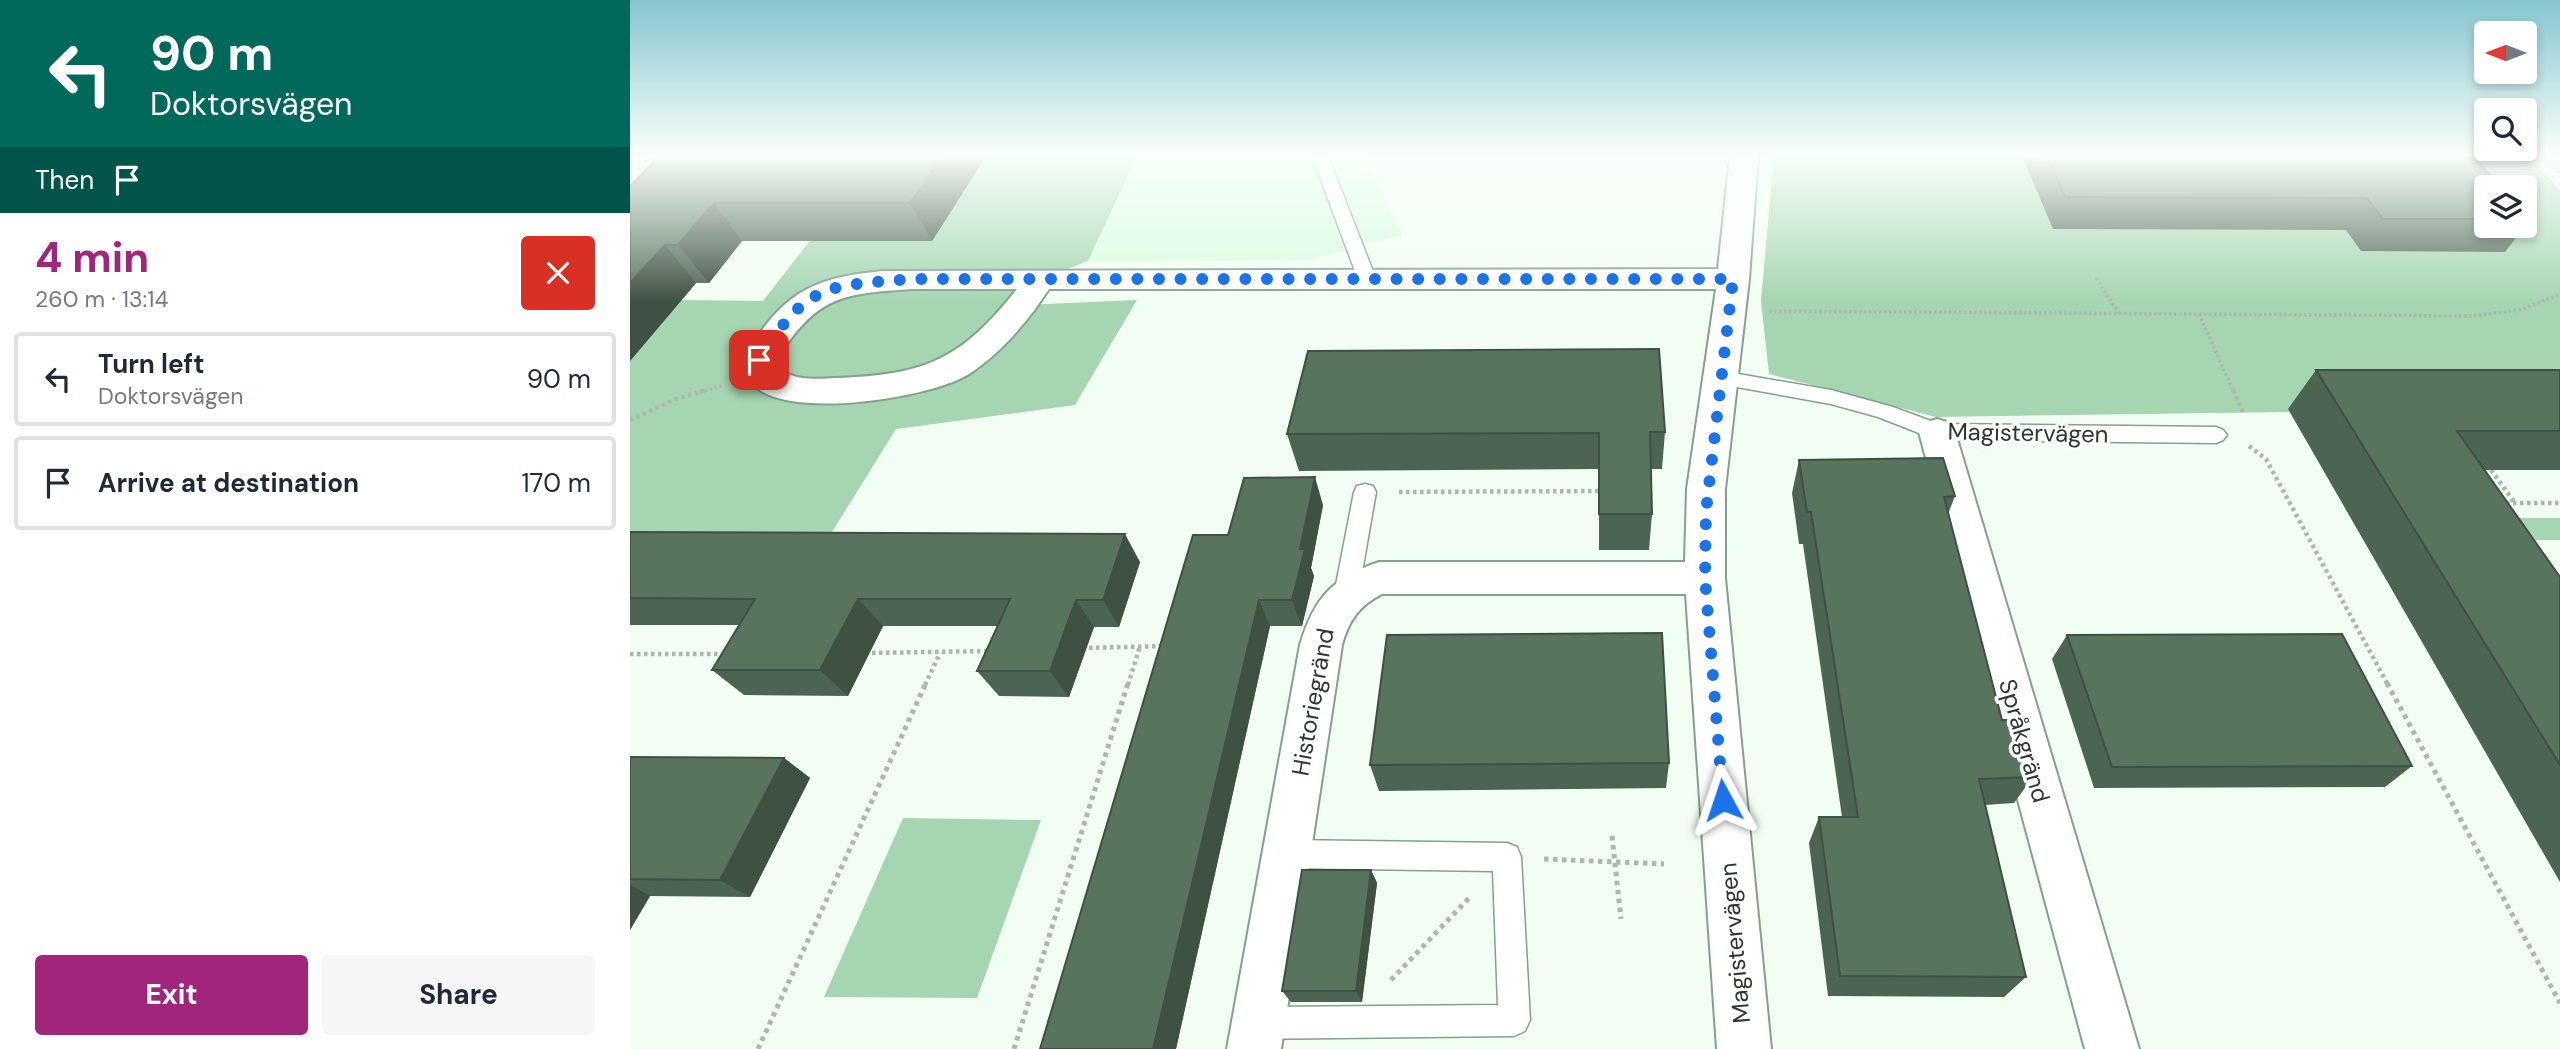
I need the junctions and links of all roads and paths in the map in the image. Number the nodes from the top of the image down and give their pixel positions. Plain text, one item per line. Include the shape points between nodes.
1 (1339, 205) edge
2 (1739, 205) edge
3 (2096, 278) dead end
4 (1367, 279) junction
5 (1039, 280) junction
6 (1731, 293) junction
7 (2560, 293) edge
8 (2119, 313) junction
9 (2199, 314) junction
10 (762, 372) junction
11 (1721, 378) junction
12 (630, 420) edge
13 (1937, 432) junction
14 (2224, 436) junction
15 (2491, 470) edge
16 (1607, 491) edge
17 (1365, 492) joint
18 (2504, 503) edge
19 (2516, 503) junction
20 (2560, 503) edge
21 (1705, 578) junction
22 (1346, 595) junction
23 (1140, 646) junction
24 (1168, 646) edge
25 (1073, 648) edge
26 (993, 651) edge
27 (859, 653) dead end
28 (940, 653) junction
29 (630, 654) edge
30 (738, 654) edge
31 (1612, 836) dead end
32 (1287, 854) junction
33 (1621, 919) dead end
34 (2560, 1003) edge
35 (1256, 1036) edge
36 (758, 1049) edge
37 (1014, 1049) edge
38 (1744, 1049) edge
39 (2112, 1049) edge

1 - 4 lane
2 - 6 street, Magistervägen
3 - 8 path
4 - 5 street
4 - 6 street
5 - 10 street via 1023,304 968,356 945,373 923,381 869,388 797,388 773,382
5 - 10 street via 912,279 838,285 798,308 759,360
6 - 8 path via 1762,311
6 - 11 street, Magistervägen
7 - 9 path via 2520,310 2473,316
8 - 9 path
9 - 14 path via 2245,417
10 - 12 path via 676,399
11 - 13 lane, Magistervägen via 1842,401
11 - 21 street, Magistervägen via 1706,489
13 - 14 lane, Magistervägen
13 - 39 street, Språkgränd
14 - 34 path via 2250,446 2266,459
15 - 19 path
16 - 17 path
17 - 22 lane
18 - 19 path
19 - 20 path
21 - 22 street, Historiegränd via 1379,578
21 - 38 street, Magistervägen
22 - 32 street, Historiegränd via 1327,620 1324,633
23 - 24 path
23 - 25 path
23 - 37 path
26 - 28 path
27 - 28 path
28 - 36 path
29 - 30 path
31 - 33 path
32 - 35 street, Historiegränd
32 - 35 lane via 1507,857 1514,1020

